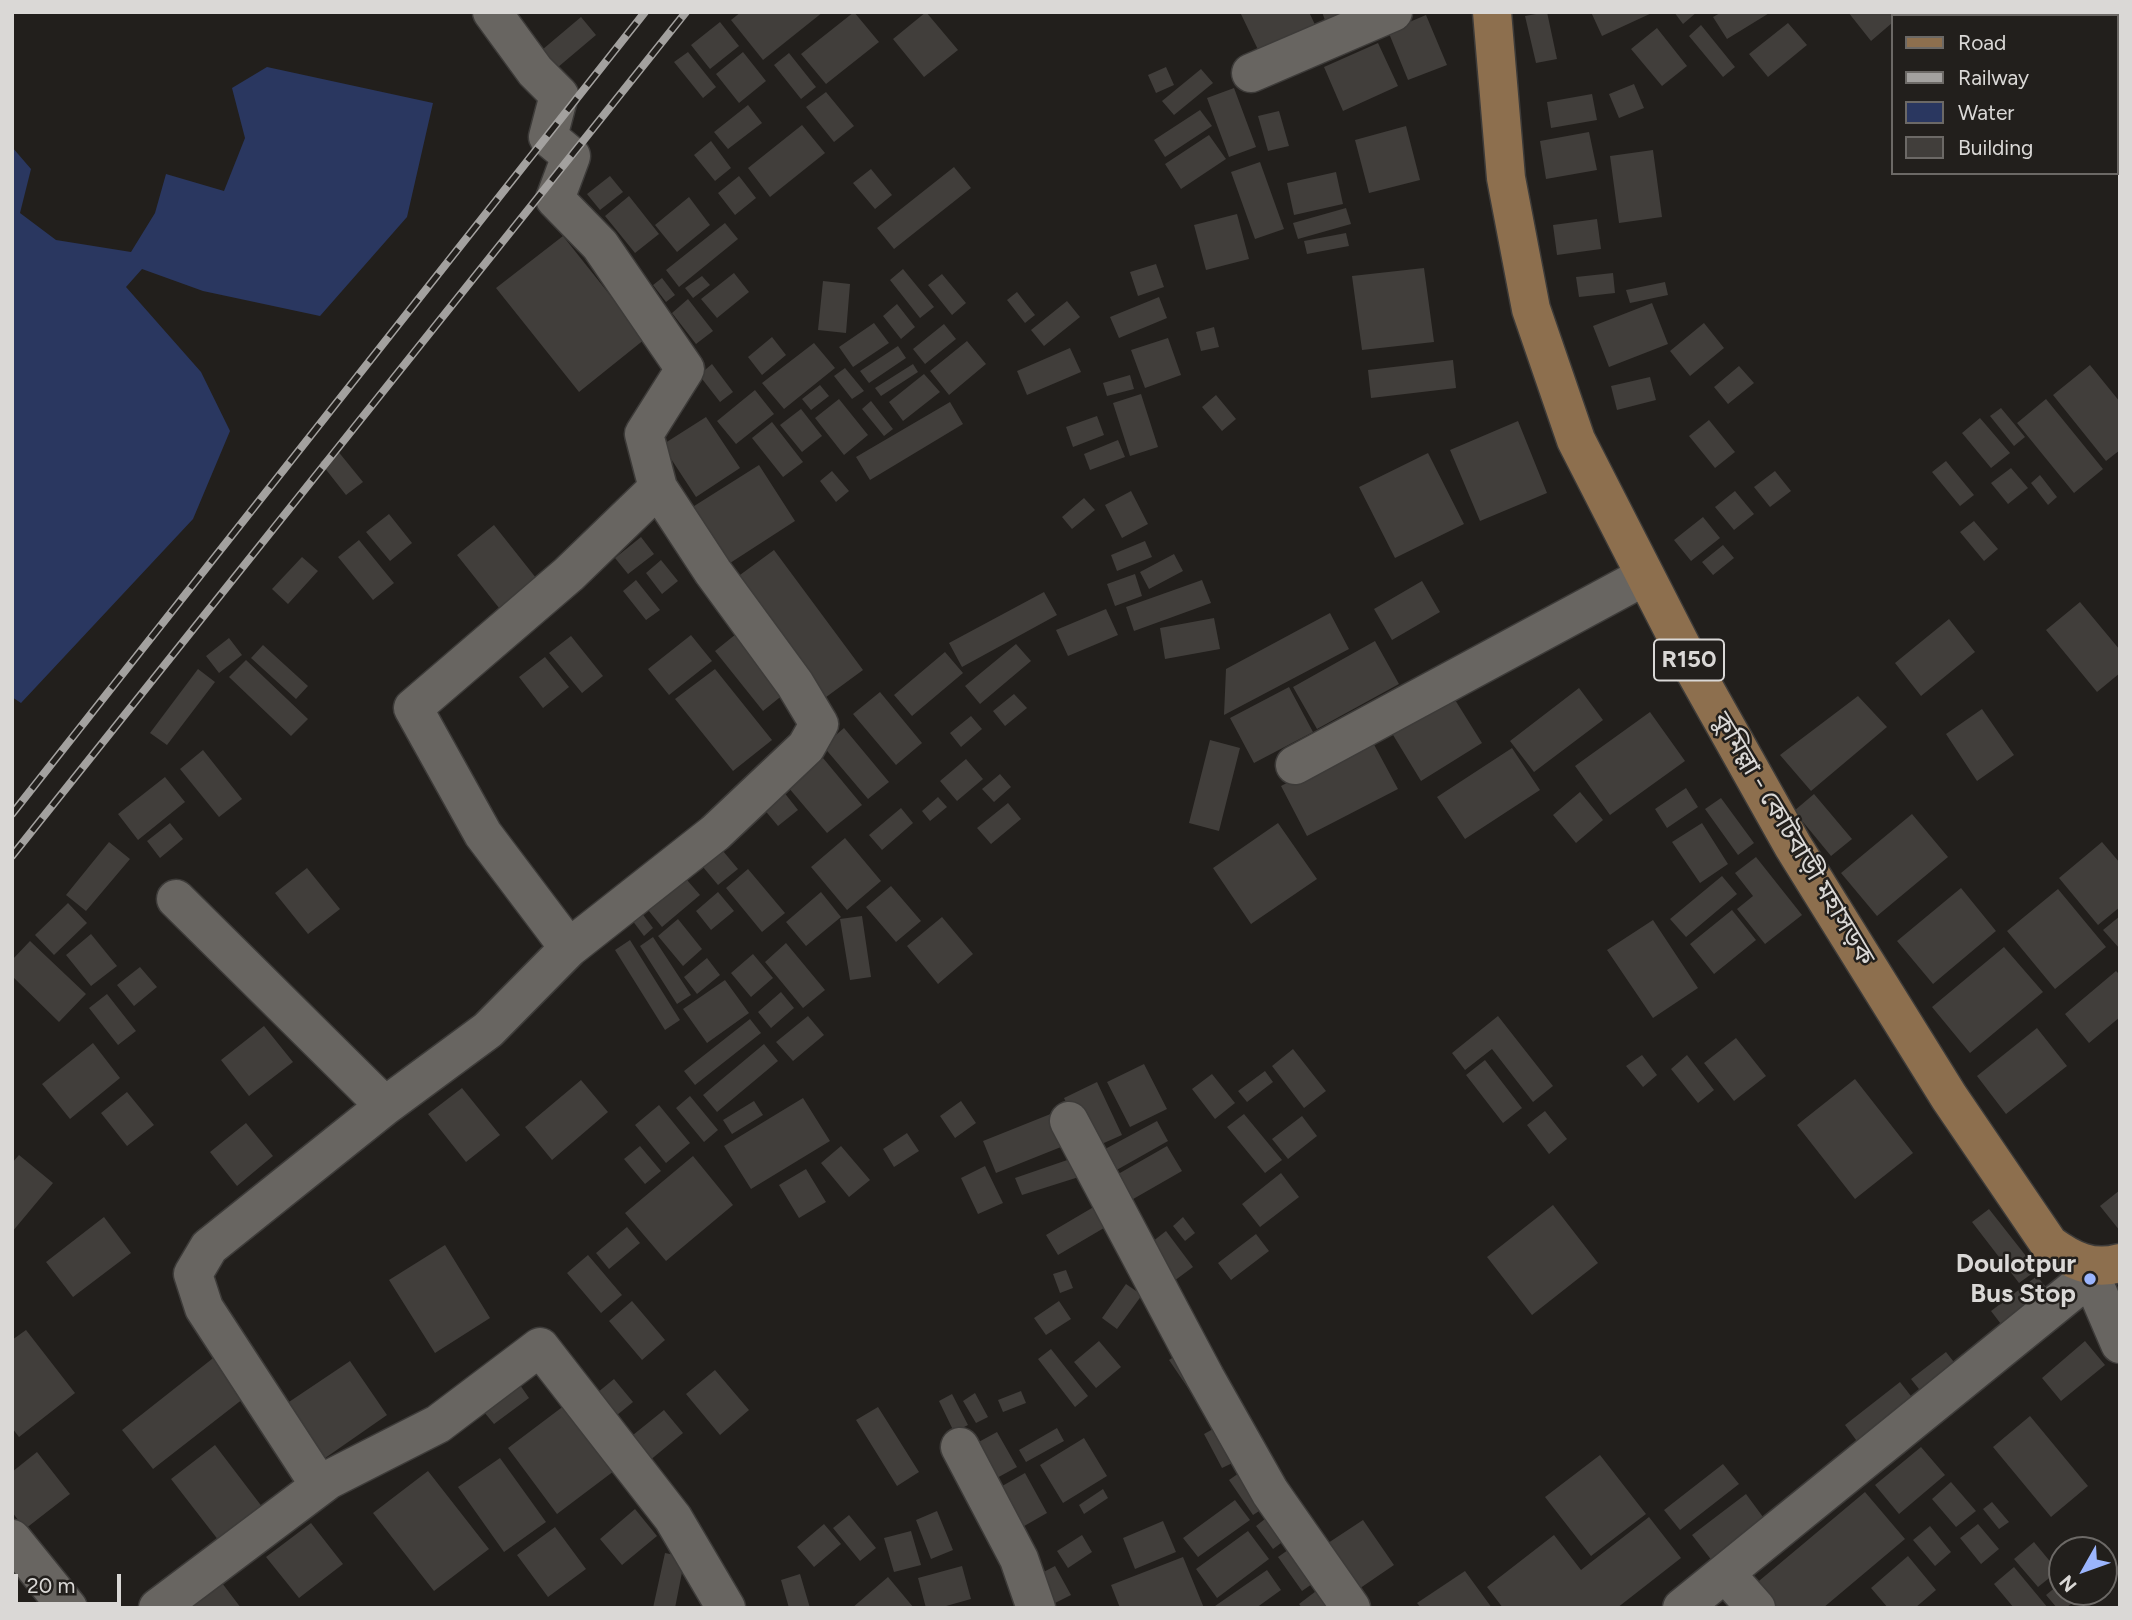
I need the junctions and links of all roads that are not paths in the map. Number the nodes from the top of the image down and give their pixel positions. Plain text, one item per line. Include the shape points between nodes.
1 (492, 12) edge
2 (1393, 12) edge
3 (1493, 12) edge
4 (1251, 73) dead end
5 (658, 488) junction
6 (1645, 576) junction
7 (1296, 765) dead end
8 (176, 899) dead end
9 (569, 948) junction
10 (385, 1106) junction
11 (1069, 1121) dead end
12 (2103, 1264) edge
13 (2120, 1344) edge
14 (960, 1447) dead end
15 (320, 1486) junction
16 (12, 1539) edge
17 (1725, 1573) junction
18 (68, 1608) edge
19 (158, 1608) edge
20 (726, 1608) edge
21 (1036, 1608) edge
22 (1351, 1608) edge
23 (1682, 1608) edge
24 (1756, 1608) edge

1 - 5 street via 535,71 559,94 548,136 571,156 555,199 600,245 685,369 644,434
2 - 4 street
3 - 6 main road, কুমিল্লা - কোটবাড়ী মহাসড়ক / R150 via 1506,178 1531,309 1576,440
5 - 9 street via 569,574 413,708 483,834
5 - 9 street via 819,724 806,747 715,832
6 - 7 street
6 - 12 main road, কুমিল্লা - কোটবাড়ী মহাসড়ক / R150 via 1793,846 1949,1097 2049,1244 2070,1259
8 - 10 street
9 - 10 street via 488,1030
10 - 15 street via 209,1247 193,1275 204,1308
11 - 22 street via 1270,1492
12 - 13 street
12 - 17 street
14 - 21 street via 1019,1559
15 - 19 street
15 - 20 street via 438,1424 540,1346 673,1518
16 - 18 street
17 - 23 street
17 - 24 street

